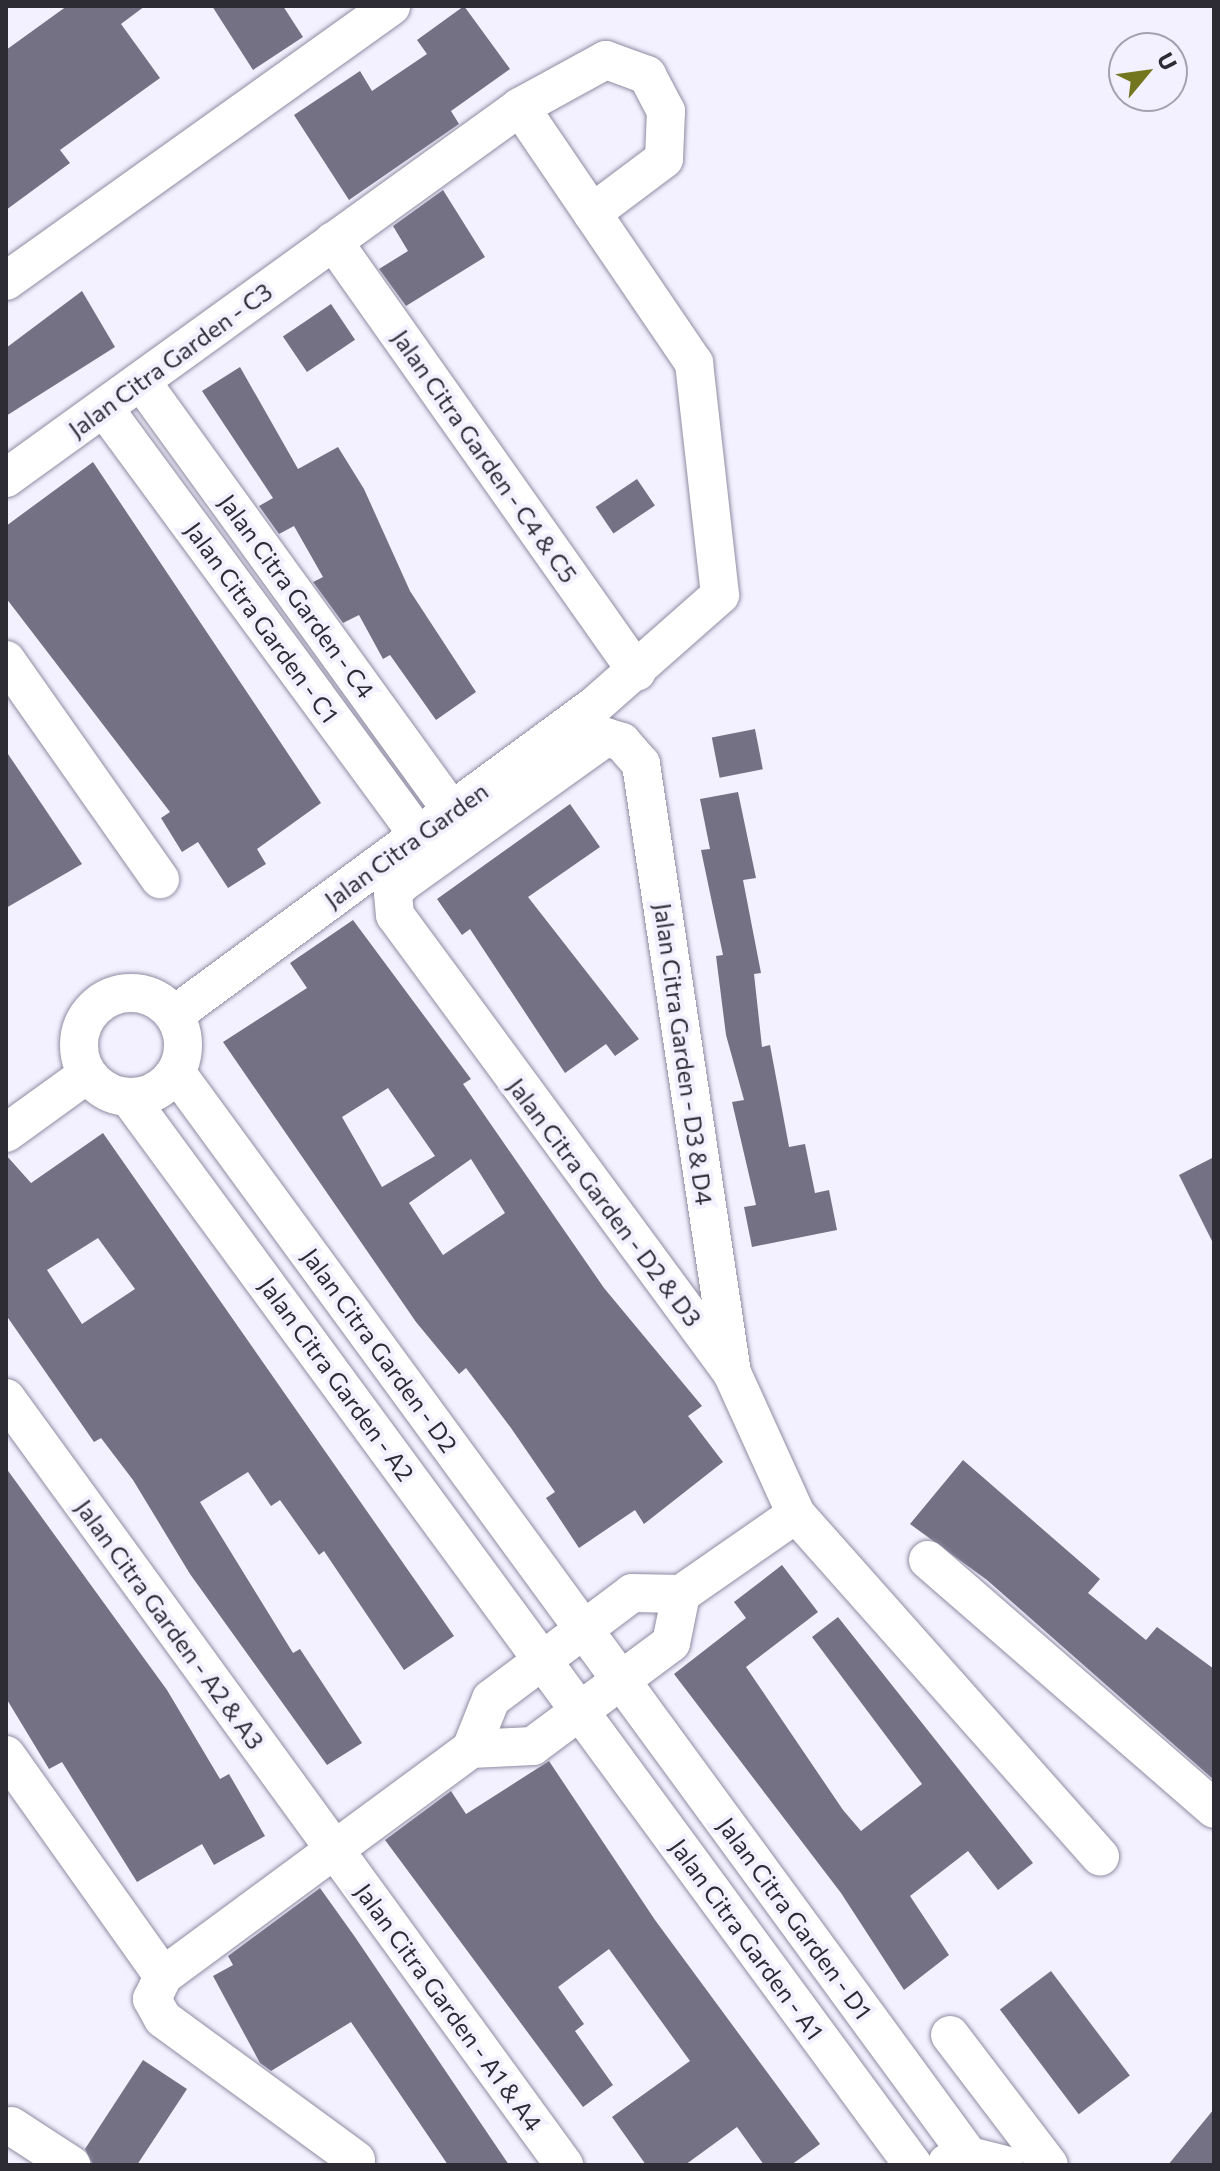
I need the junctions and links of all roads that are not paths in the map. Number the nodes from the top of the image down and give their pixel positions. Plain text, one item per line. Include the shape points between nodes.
1 (391, 6) edge
2 (520, 107) junction
3 (592, 213) junction
4 (333, 241) junction
5 (6, 281) edge
6 (141, 381) junction
7 (104, 408) junction
8 (6, 478) edge
9 (6, 660) edge
10 (637, 672) junction
11 (622, 742) joint
12 (452, 811) junction
13 (419, 836) junction
14 (160, 879) dead end
15 (391, 904) joint
16 (174, 1015) junction
17 (176, 1072) junction
18 (86, 1075) junction
19 (130, 1099) junction
20 (6, 1133) edge
21 (732, 1373) junction
22 (6, 1398) edge
23 (796, 1514) junction
24 (928, 1560) dead end
25 (681, 1594) junction
26 (583, 1628) junction
27 (543, 1660) junction
28 (622, 1681) junction
29 (581, 1712) junction
30 (471, 1749) junction
31 (6, 1755) edge
32 (1214, 1809) edge
33 (334, 1850) junction
34 (1100, 1856) dead end
35 (159, 1981) junction
36 (950, 2035) dead end
37 (11, 2126) dead end
38 (356, 2160) dead end
39 (1003, 2160) edge
40 (71, 2165) edge
41 (564, 2165) edge
42 (913, 2165) edge

1 - 5 street
2 - 3 street
2 - 3 street, Jalan Citra Garden - C3 via 606,60 647,75 666,111 664,159
2 - 4 street, Jalan Citra Garden - C3
3 - 10 street, Jalan Citra Garden via 694,363 720,595
4 - 6 street, Jalan Citra Garden - C3
4 - 10 street, Jalan Citra Garden - C4 & C5
6 - 7 street, Jalan Citra Garden - C3
6 - 12 street, Jalan Citra Garden - C4
7 - 8 street, Jalan Citra Garden - C3
7 - 13 street, Jalan Citra Garden - C1
9 - 14 street
10 - 12 street, Jalan Citra Garden
11 - 15 street, Jalan Citra Garden via 591,742 401,884
11 - 21 street, Jalan Citra Garden - D3 & D4 via 641,764
12 - 13 street, Jalan Citra Garden
13 - 16 street, Jalan Citra Garden
15 - 21 street, Jalan Citra Garden - D2 & D3 via 399,924
16 - 17 street via 183,1043
16 - 18 street via 132,992 100,1001 78,1034
17 - 19 street via 164,1086
17 - 26 street, Jalan Citra Garden - D2
18 - 19 street via 113,1095
18 - 20 street
19 - 27 street, Jalan Citra Garden - A2
21 - 23 street, Jalan Citra Garden - D2 & D3
22 - 33 street, Jalan Citra Garden - A2 & A3
23 - 25 street
23 - 34 street
24 - 32 street
25 - 26 street via 632,1593
25 - 28 street via 671,1643
26 - 27 street
26 - 28 street, Jalan Citra Garden - D2
27 - 29 street, Jalan Citra Garden - A2
27 - 30 street via 491,1699
28 - 29 street
28 - 39 street, Jalan Citra Garden - D1
29 - 30 street via 533,1746
29 - 42 street, Jalan Citra Garden - A1
30 - 33 street
31 - 35 street
33 - 35 street
33 - 41 street, Jalan Citra Garden - A1 & A4
35 - 38 street via 152,1999 163,2019
36 - 39 street via 1012,2116 998,2128
37 - 40 street

